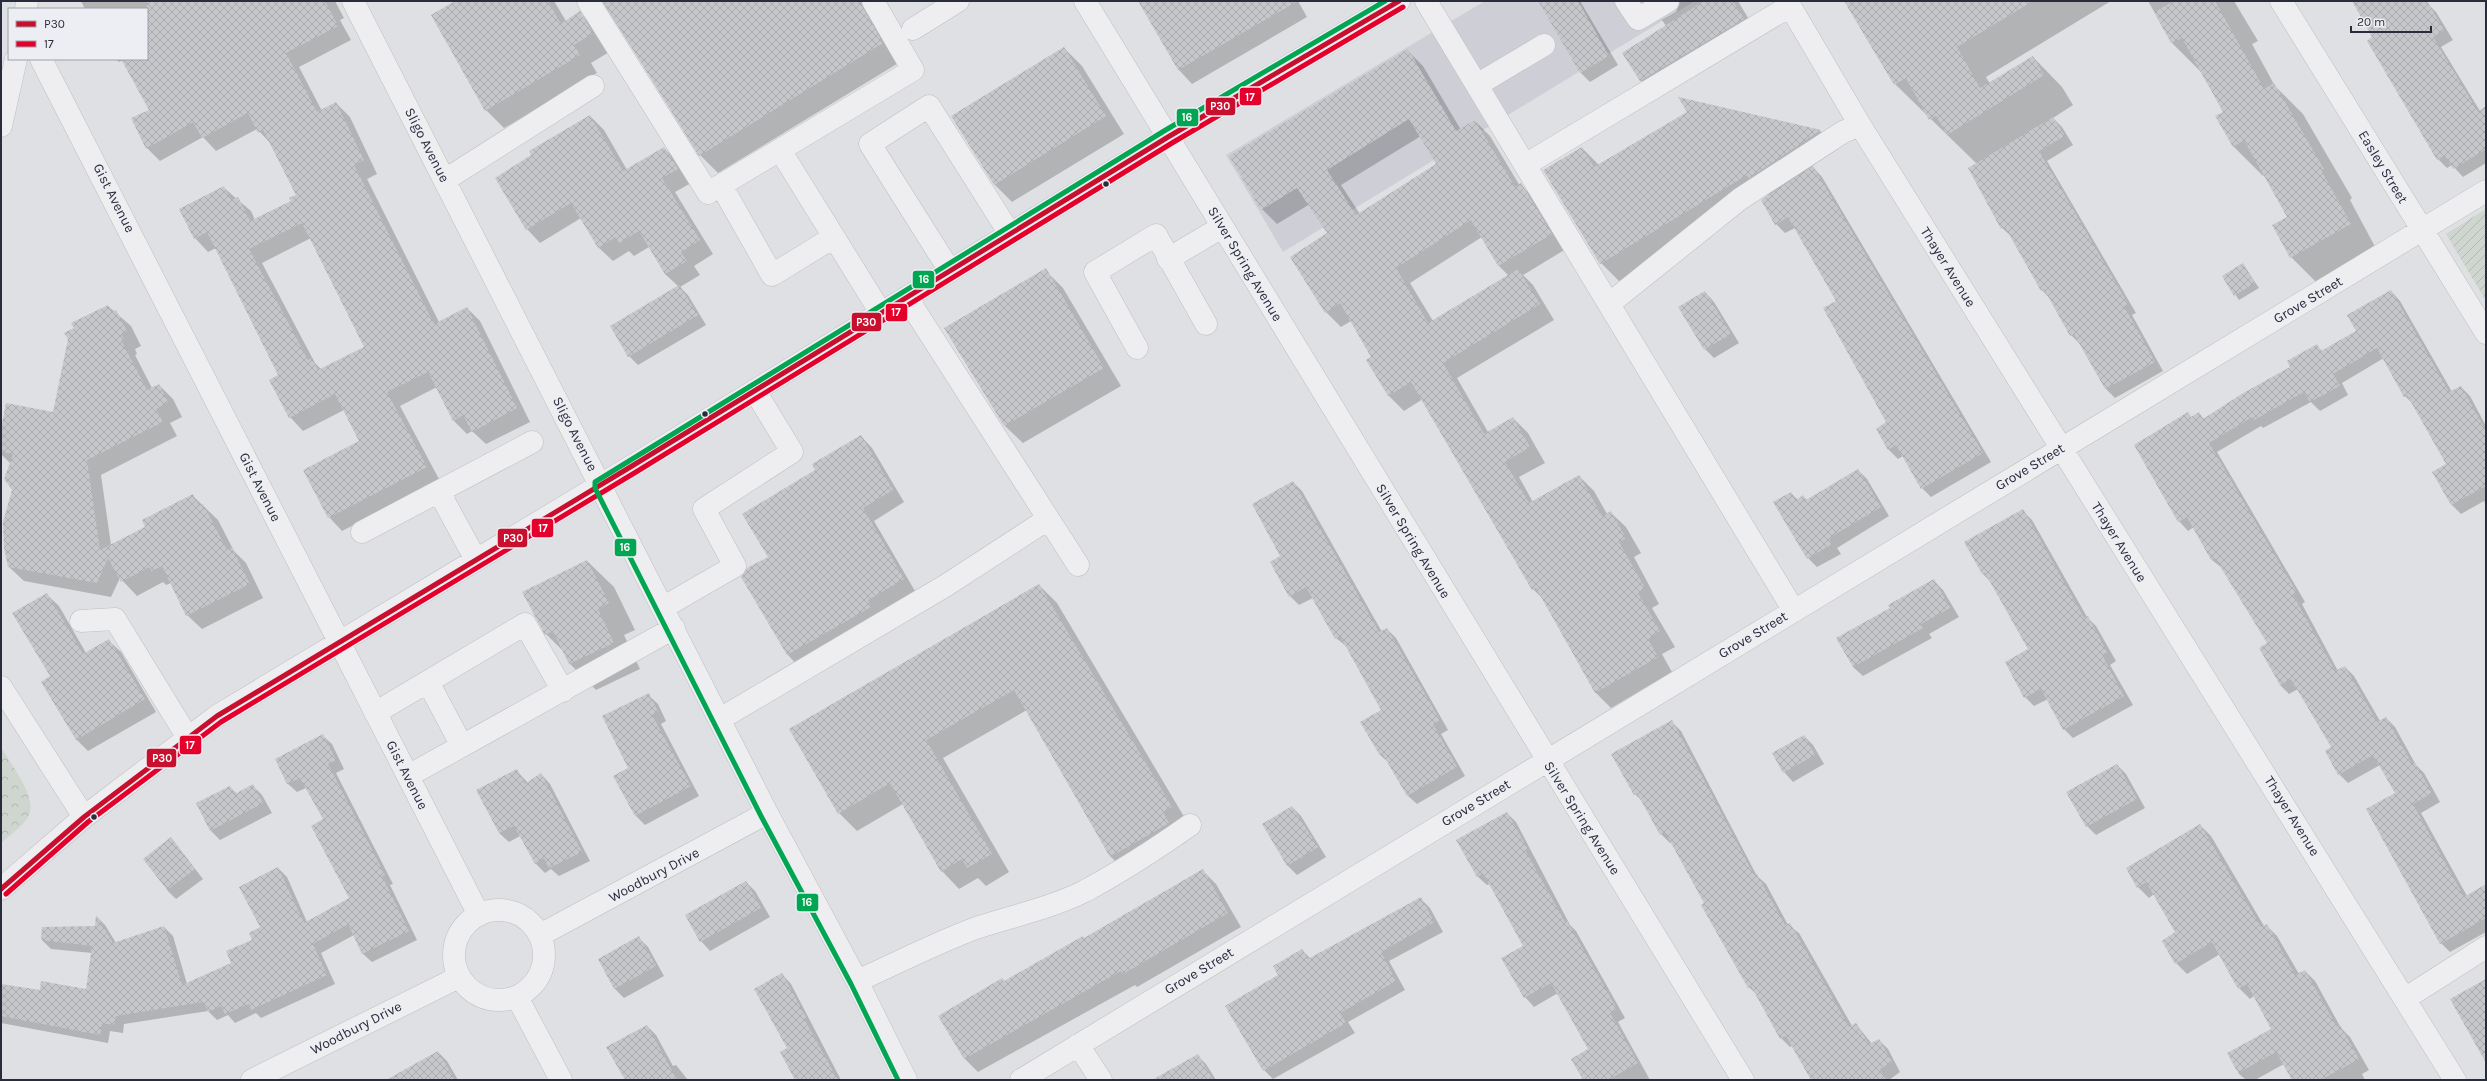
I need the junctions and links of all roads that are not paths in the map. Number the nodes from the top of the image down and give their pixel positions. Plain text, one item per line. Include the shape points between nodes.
1 (353, 1) edge
2 (588, 1) edge
3 (873, 1) edge
4 (958, 1) edge
5 (1085, 1) edge
6 (1399, 1) edge
7 (1426, 1) edge
8 (1626, 1) edge
9 (1668, 1) edge
10 (2281, 1) edge
11 (1788, 3) edge
12 (913, 29) dead end
13 (1544, 45) dead end
14 (16, 60) edge
15 (42, 60) edge
16 (1477, 85) junction
17 (593, 86) dead end
18 (1860, 125) junction
19 (1, 126) edge
20 (1168, 137) junction
21 (780, 150) junction
22 (1525, 165) junction
23 (445, 180) junction
24 (721, 185) junction
25 (2486, 191) edge
26 (1222, 227) junction
27 (2422, 231) junction
28 (1010, 234) junction
29 (834, 238) junction
30 (1168, 259) junction
31 (950, 271) junction
32 (907, 298) junction
33 (1609, 304) junction
34 (882, 313) junction
35 (1206, 324) dead end
36 (2486, 333) edge
37 (1137, 348) dead end
38 (755, 390) junction
39 (532, 442) dead end
40 (2061, 449) junction
41 (601, 485) junction
42 (439, 492) junction
43 (1048, 519) junction
44 (362, 532) dead end
45 (476, 560) junction
46 (1078, 565) dead end
47 (664, 607) junction
48 (1794, 611) junction
49 (81, 621) dead end
50 (674, 628) junction
51 (339, 642) junction
52 (428, 682) junction
53 (1, 687) edge
54 (562, 691) junction
55 (376, 713) junction
56 (720, 719) junction
57 (188, 738) junction
58 (462, 746) junction
59 (1547, 761) junction
60 (408, 776) junction
61 (767, 813) junction
62 (84, 817) junction
63 (1190, 825) dead end
64 (1, 889) edge
65 (479, 915) junction
66 (540, 935) junction
67 (2486, 947) edge
68 (459, 977) junction
69 (858, 981) junction
70 (517, 997) junction
71 (2406, 998) junction
72 (1078, 1045) junction
73 (252, 1080) edge
74 (561, 1080) edge
75 (906, 1080) edge
76 (1021, 1080) edge
77 (1101, 1080) edge
78 (1743, 1080) edge
79 (2456, 1080) edge

1 - 23 street, Sligo Avenue
2 - 24 street via 708,193
3 - 21 street via 914,70
4 - 12 street
5 - 20 street, Silver Spring Avenue
6 - 20 street
7 - 16 street
8 - 9 street via 1638,19
10 - 27 street, Easley Street
11 - 18 street, Thayer Avenue
11 - 22 street
13 - 16 street
14 - 19 street
15 - 51 street, Gist Avenue
16 - 22 street
17 - 23 street
18 - 33 street via 1843,132 1740,199
18 - 40 street, Thayer Avenue
20 - 26 street, Silver Spring Avenue
20 - 28 street
21 - 24 street
21 - 29 street
22 - 33 street
23 - 41 street, Sligo Avenue
24 - 29 street via 772,275
25 - 27 street, Grove Street
26 - 30 street
26 - 59 street, Silver Spring Avenue
27 - 36 street, Easley Street
27 - 40 street, Grove Street
28 - 31 street
28 - 31 street via 929,106 870,144
29 - 34 street
30 - 35 street
30 - 37 street via 1156,235 1095,272
31 - 32 street
32 - 34 street
32 - 43 street
33 - 48 street
34 - 38 street
38 - 41 street
38 - 47 street via 792,452 704,509 735,566
39 - 42 street
40 - 48 street, Grove Street
40 - 71 street, Thayer Avenue
41 - 45 street
41 - 47 street, Sligo Avenue
42 - 44 street
42 - 45 street
43 - 46 street
43 - 56 street via 945,586
45 - 51 street
47 - 50 street, Sligo Avenue
48 - 59 street, Grove Street
49 - 57 street via 115,619
50 - 54 street
50 - 56 street, Sligo Avenue
51 - 55 street, Gist Avenue
51 - 57 street via 217,716
52 - 54 street via 525,624
52 - 55 street
52 - 58 street
53 - 62 street
54 - 58 street
55 - 60 street, Gist Avenue
56 - 61 street, Sligo Avenue
57 - 62 street
58 - 60 street
59 - 72 street, Grove Street
59 - 78 street, Silver Spring Avenue
60 - 65 street, Gist Avenue
61 - 66 street, Woodbury Drive
61 - 69 street, Sligo Avenue
62 - 64 street
63 - 69 street via 1152,852 1084,891 1029,913 977,928 929,947
65 - 66 street via 506,910 528,920
65 - 68 street via 468,921 458,936 453,955
66 - 70 street via 544,950 540,971 531,986
67 - 71 street
68 - 70 street via 476,994 496,1000
68 - 73 street, Woodbury Drive
69 - 75 street, Sligo Avenue
70 - 74 street
71 - 79 street, Thayer Avenue
72 - 76 street, Grove Street
72 - 77 street

